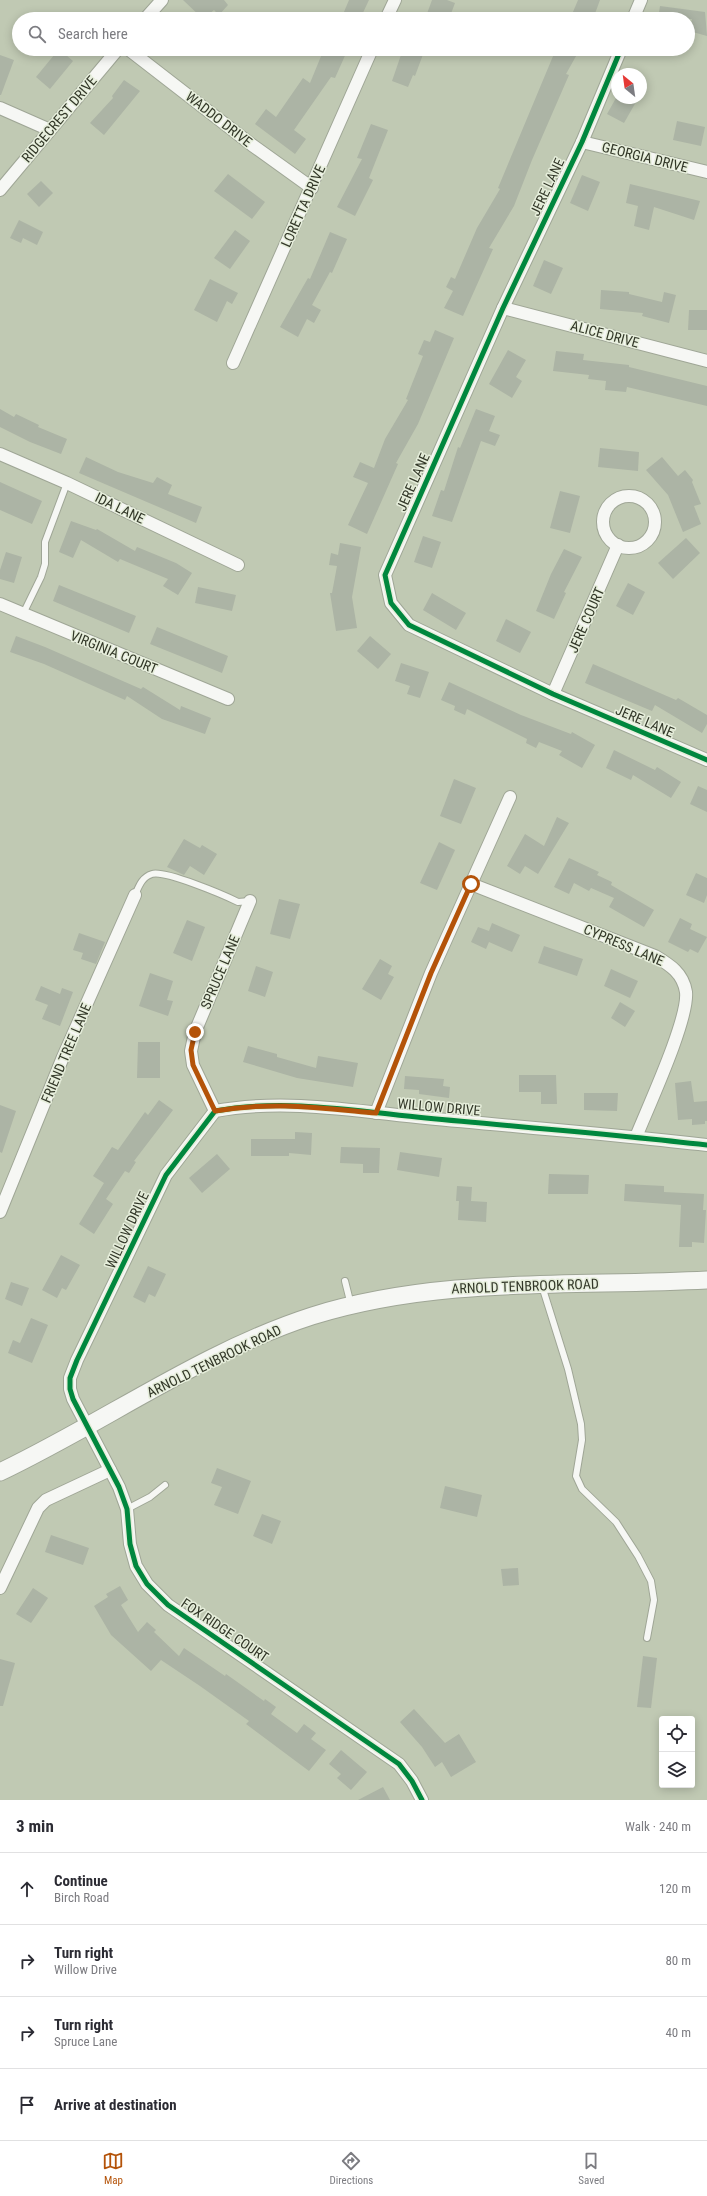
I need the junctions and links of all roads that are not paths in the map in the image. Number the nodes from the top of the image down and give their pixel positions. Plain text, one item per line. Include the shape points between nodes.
1 (162, 0) edge
2 (395, 0) edge
3 (641, 0) edge
4 (151, 12) edge
5 (389, 12) edge
6 (636, 12) edge
7 (112, 56) edge
8 (137, 56) edge
9 (369, 56) edge
10 (618, 56) edge
11 (0, 108) edge
12 (50, 130) junction
13 (582, 142) junction
14 (707, 172) edge
15 (312, 188) junction
16 (0, 190) edge
17 (504, 308) junction
18 (707, 361) edge
19 (233, 363) dead end
20 (0, 454) edge
21 (67, 483) junction
22 (618, 545) junction
23 (238, 565) dead end
24 (0, 604) edge
25 (23, 614) junction
26 (553, 694) junction
27 (228, 699) dead end
28 (707, 760) edge
29 (510, 797) dead end
30 (471, 884) junction
31 (135, 895) joint
32 (250, 901) joint
33 (215, 1111) junction
34 (376, 1113) junction
35 (636, 1137) junction
36 (707, 1145) edge
37 (0, 1212) edge
38 (707, 1280) edge
39 (345, 1281) dead end
40 (541, 1284) junction
41 (350, 1305) junction
42 (86, 1426) junction
43 (110, 1470) junction
44 (0, 1472) edge
45 (165, 1485) dead end
46 (127, 1509) junction
47 (0, 1588) edge
48 (647, 1638) dead end
49 (422, 1800) edge

1 - 4 street
2 - 5 street
3 - 6 street
7 - 12 street, RIDGECREST DRIVE
8 - 15 street, WADDO DRIVE
9 - 15 street, LORETTA DRIVE
10 - 13 street, JERE LANE
11 - 12 street
12 - 16 street, RIDGECREST DRIVE
13 - 14 street, GEORGIA DRIVE
13 - 17 street, JERE LANE
15 - 19 street, LORETTA DRIVE
17 - 18 street, ALICE DRIVE
17 - 26 street, JERE LANE via 385,575 391,603 409,625
20 - 21 street, IDA LANE
21 - 23 street, IDA LANE
21 - 25 lane via 45,542 45,564 41,577
22 - 22 street via 635,547 650,537 655,521 651,509 643,499 626,496 611,503 606,509 603,517 606,534
22 - 26 street, JERE COURT
24 - 25 street, VIRGINIA COURT
25 - 27 street, VIRGINIA COURT
26 - 28 street, JERE LANE
29 - 30 street
30 - 34 street via 431,973
30 - 35 street, CYPRESS LANE via 656,956 672,965 679,973 686,992 684,1012
31 - 32 lane via 146,877 160,873 238,902
31 - 37 street, FRIEND TREE LANE via 63,1057
32 - 33 street, SPRUCE LANE via 195,1032 191,1050 193,1065
33 - 34 street, WILLOW DRIVE via 257,1105
33 - 42 street, WILLOW DRIVE via 166,1175 77,1360 70,1378 70,1389
34 - 35 street, WILLOW DRIVE
35 - 36 street, WILLOW DRIVE
38 - 40 street, ARNOLD TENBROOK ROAD
39 - 41 lane
40 - 41 street, ARNOLD TENBROOK ROAD via 431,1290
40 - 48 lane via 568,1369 581,1424 582,1440 576,1476 582,1489 616,1522 651,1581 654,1600
41 - 42 street, ARNOLD TENBROOK ROAD via 310,1317 244,1343
42 - 43 street, FOX RIDGE COURT
42 - 44 street, ARNOLD TENBROOK ROAD
43 - 46 street, FOX RIDGE COURT
43 - 47 street via 46,1500 38,1508
45 - 46 lane via 150,1497
46 - 49 street, FOX RIDGE COURT via 130,1544 136,1566 147,1584 168,1605 399,1764 412,1780

